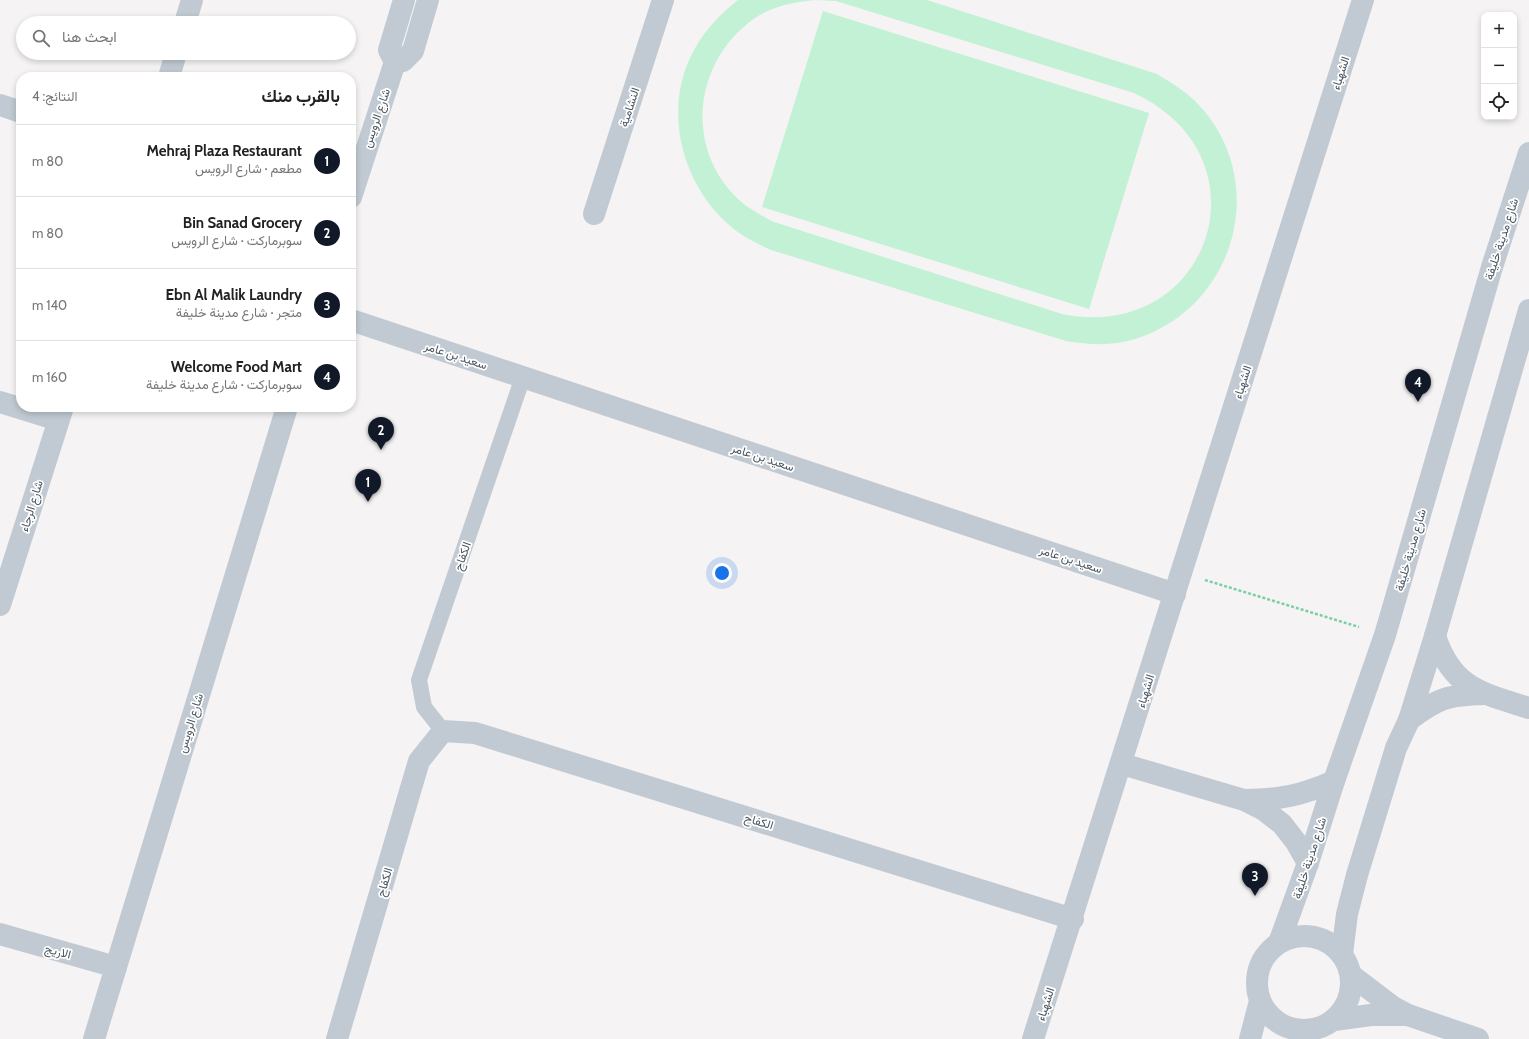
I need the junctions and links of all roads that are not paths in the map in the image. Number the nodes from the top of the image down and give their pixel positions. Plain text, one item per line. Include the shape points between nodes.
1 (192, 0) edge
2 (404, 0) edge
3 (428, 0) edge
4 (663, 0) edge
5 (1363, 0) edge
6 (187, 16) edge
7 (174, 60) edge
8 (395, 62) junction
9 (171, 72) edge
10 (0, 105) edge
11 (16, 110) edge
12 (360, 135) edge
13 (1529, 153) edge
14 (356, 163) edge
15 (594, 214) dead end
16 (1529, 310) edge
17 (356, 322) edge
18 (523, 377) junction
19 (0, 402) edge
20 (16, 405) edge
21 (285, 412) edge
22 (61, 413) edge
23 (1175, 594) junction
24 (0, 605) edge
25 (1435, 636) junction
26 (1484, 694) junction
27 (1529, 708) edge
28 (1408, 720) junction
29 (443, 731) junction
30 (1122, 764) junction
31 (1334, 782) junction
32 (1244, 800) junction
33 (1308, 863) junction
34 (1072, 919) junction
35 (0, 934) edge
36 (1279, 943) junction
37 (1342, 954) junction
38 (116, 967) junction
39 (1351, 975) junction
40 (1260, 1001) junction
41 (1408, 1015) junction
42 (1320, 1030) edge
43 (94, 1039) edge
44 (337, 1039) edge
45 (1033, 1039) edge
46 (1250, 1039) edge
47 (1478, 1039) edge

1 - 6 street
2 - 8 street via 389,50
3 - 8 street via 413,51 403,61
4 - 15 street, النشامية
5 - 23 street, الشهباء
7 - 9 street
8 - 12 street, شارع الرويس
10 - 11 street
12 - 14 street, شارع الرويس
13 - 31 street, شارع مدينة خليفة via 1492,267 1385,635
16 - 25 street
17 - 18 street, سعيد بن عامر
18 - 23 street, سعيد بن عامر
18 - 29 lane, الكفاح via 419,680 424,707
19 - 20 street
21 - 38 street, شارع الرويس
22 - 24 street, شارع الرجاء
23 - 30 street, الشهباء
25 - 26 street via 1441,654 1452,671 1467,685
25 - 28 street
26 - 27 street
26 - 28 street via 1457,695 1430,704
28 - 37 street via 1396,748 1357,875 1347,914
29 - 34 street, الكفاح via 475,733
29 - 44 street, الكفاح via 419,761
30 - 32 street
30 - 34 street, الشهباء
31 - 32 street via 1311,792 1289,797
31 - 33 street, شارع مدينة خليفة
32 - 33 street via 1264,810 1282,824
33 - 36 street, شارع مدينة خليفة
34 - 45 street, الشهباء
35 - 38 street, الاريج
36 - 37 street via 1289,938 1312,936 1334,946
36 - 40 street via 1261,962 1257,975
37 - 39 street
38 - 43 street, شارع الرويس
39 - 41 street
39 - 42 street via 1349,1000 1343,1011
40 - 42 street via 1269,1015 1283,1025 1299,1030
40 - 46 street
41 - 42 street via 1371,1015
41 - 47 street

